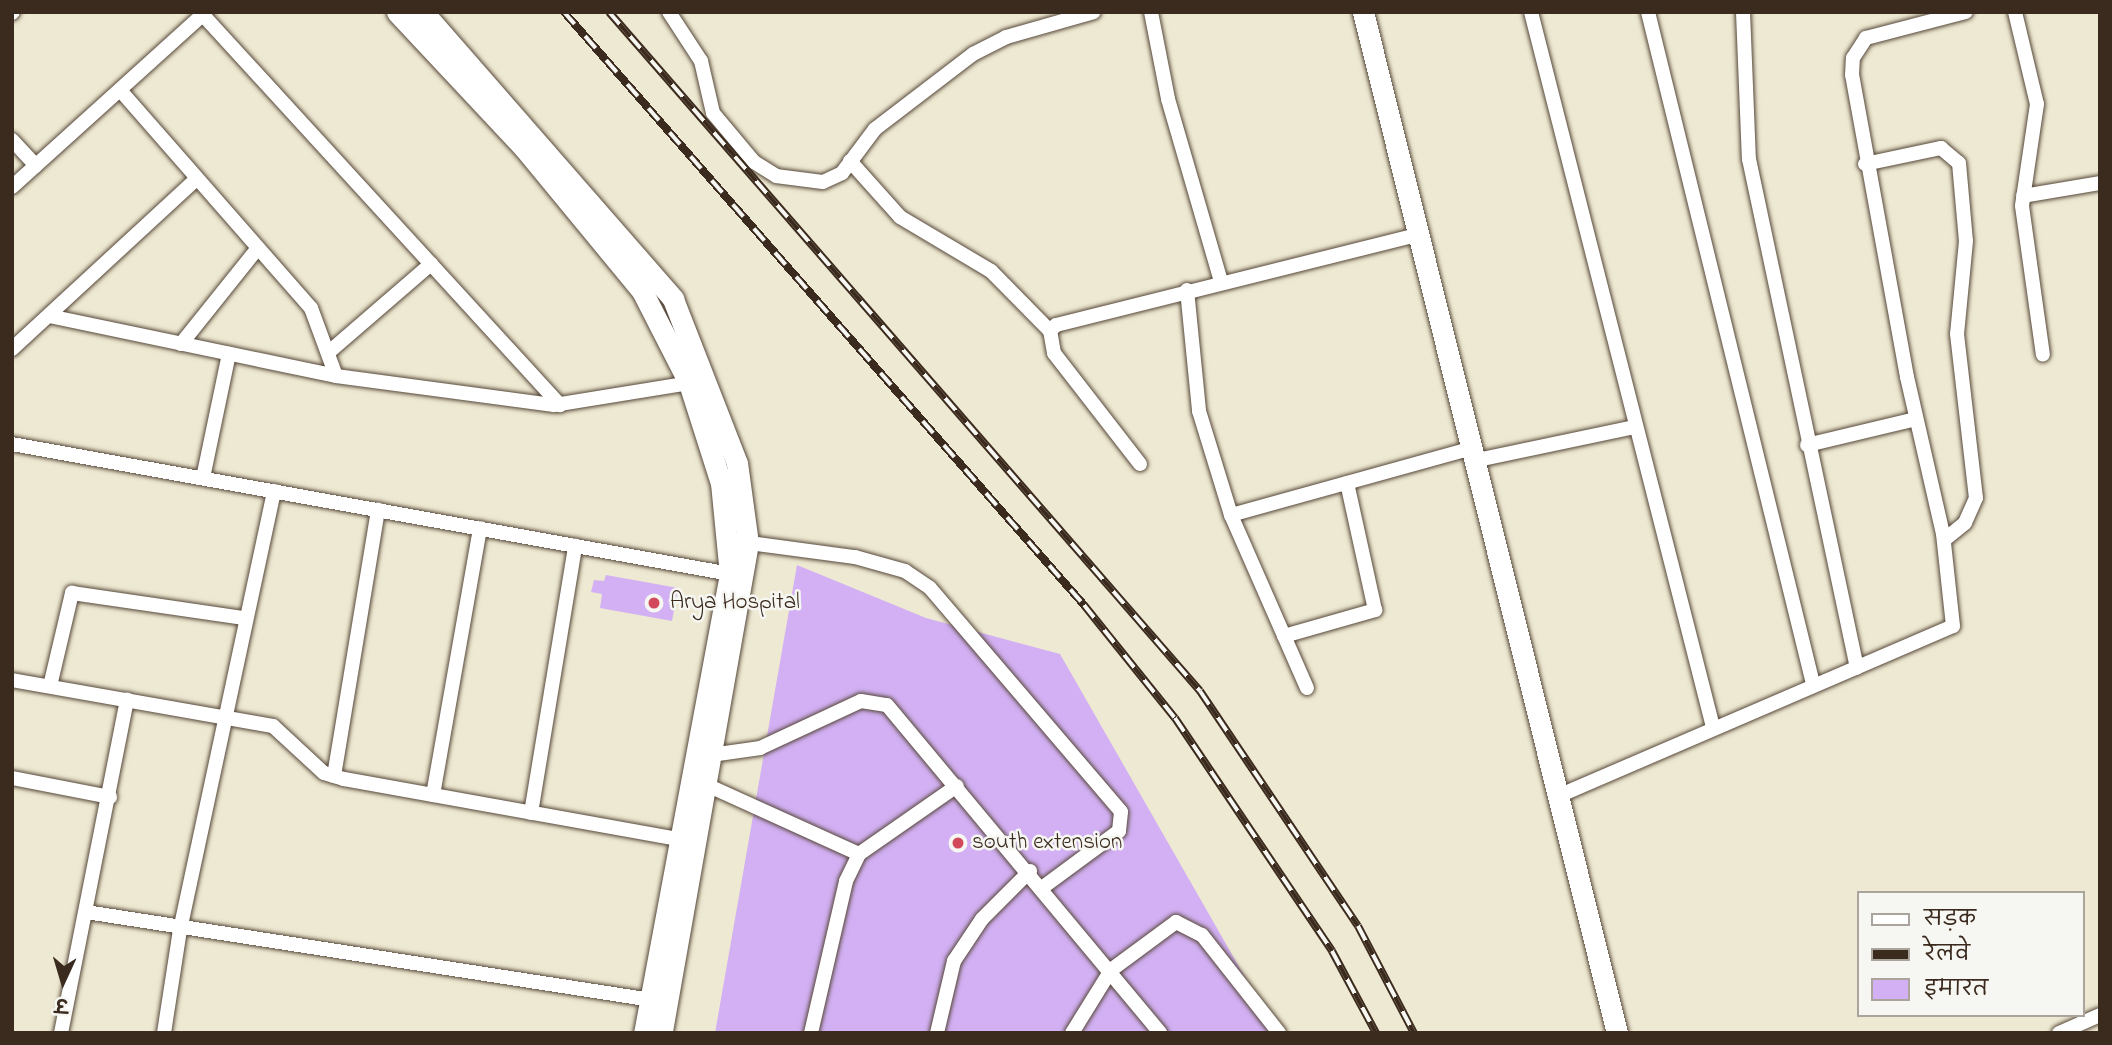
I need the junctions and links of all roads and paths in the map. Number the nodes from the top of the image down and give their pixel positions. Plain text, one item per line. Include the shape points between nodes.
1 (397, 12) edge
2 (423, 12) edge
3 (670, 12) edge
4 (1094, 12) edge
5 (1151, 12) edge
6 (1363, 12) edge
7 (1531, 12) edge
8 (1648, 12) edge
9 (1743, 12) edge
10 (1966, 12) edge
11 (2015, 12) edge
12 (205, 14) edge
13 (120, 90) junction
14 (12, 140) edge
15 (850, 160) junction
16 (1865, 164) junction
17 (36, 166) junction
18 (196, 179) junction
19 (2100, 183) edge
20 (12, 187) edge
21 (2023, 196) junction
22 (1417, 235) junction
23 (258, 248) junction
24 (431, 264) junction
25 (1220, 281) junction
26 (1187, 290) junction
27 (49, 316) junction
28 (1050, 331) junction
29 (181, 344) junction
30 (12, 349) edge
31 (329, 352) junction
32 (229, 354) junction
33 (2043, 355) dead end
34 (336, 376) junction
35 (698, 381) junction
36 (560, 405) junction
37 (1916, 419) junction
38 (1635, 427) junction
39 (12, 444) edge
40 (1807, 445) junction
41 (1471, 455) junction
42 (1140, 464) dead end
43 (203, 478) junction
44 (1347, 483) junction
45 (274, 491) junction
46 (377, 510) junction
47 (1231, 515) junction
48 (480, 528) junction
49 (1944, 540) junction
50 (739, 542) junction
51 (575, 546) junction
52 (730, 575) junction
53 (244, 618) junction
54 (1284, 636) junction
55 (1857, 668) junction
56 (12, 680) edge
57 (1813, 684) junction
58 (50, 686) junction
59 (1307, 688) dead end
60 (127, 699) junction
61 (224, 717) junction
62 (1713, 727) junction
63 (705, 756) junction
64 (334, 776) junction
65 (12, 778) edge
66 (700, 781) junction
67 (957, 786) junction
68 (433, 795) junction
69 (110, 797) junction
70 (1556, 797) junction
71 (530, 813) junction
72 (678, 839) junction
73 (859, 854) junction
74 (1030, 871) junction
75 (1043, 887) junction
76 (86, 912) junction
77 (180, 930) junction
78 (1111, 970) junction
79 (658, 1001) junction
80 (2100, 1014) edge
81 (61, 1033) edge
82 (164, 1033) edge
83 (644, 1033) edge
84 (662, 1033) edge
85 (811, 1033) edge
86 (937, 1033) edge
87 (1072, 1033) edge
88 (1160, 1033) edge
89 (1279, 1033) edge
90 (1617, 1033) edge
91 (2059, 1033) edge

1 - 35 street via 526,149 642,291
2 - 35 street via 673,299
3 - 15 street via 701,61 713,113 754,162 776,176 823,182
4 - 15 street via 1006,37 973,54 875,130
5 - 25 street via 1162,78
6 - 22 street
7 - 38 street
8 - 57 street
9 - 40 street via 1749,159
10 - 16 street via 1858,44 1852,94
11 - 21 street via 2037,104
12 - 13 street
12 - 24 street
13 - 17 street
13 - 18 street
14 - 17 street
15 - 28 street via 900,217 991,271
16 - 37 street
16 - 49 street via 1941,148 1959,163 1966,241 1956,334 1976,498 1965,523
17 - 20 street
18 - 23 street
18 - 27 street
19 - 21 street
21 - 33 street
22 - 25 street
22 - 41 street
23 - 29 street
23 - 31 street via 310,308
24 - 31 street
24 - 36 street
25 - 26 street
26 - 28 street via 1081,316
26 - 47 street via 1197,400
27 - 29 street
27 - 30 street
28 - 42 street via 1054,353
29 - 32 street
31 - 34 street
32 - 34 street
32 - 43 street
34 - 36 street
35 - 36 street
35 - 50 street via 737,463
37 - 40 street
37 - 49 street
38 - 41 street
38 - 62 street
39 - 43 street
40 - 55 street
41 - 44 street
41 - 70 street
43 - 45 street
44 - 47 street
44 - 54 street via 1375,610
45 - 46 street
45 - 53 street
46 - 48 street
46 - 64 street
47 - 54 street
48 - 51 street
48 - 68 street
49 - 55 street via 1953,626
50 - 52 street
50 - 63 street
50 - 75 street via 855,557 905,571 930,588 1050,726 1122,822 1119,831
51 - 52 street
51 - 71 street
52 - 63 street
53 - 58 street via 72,593
53 - 61 street
54 - 59 street
55 - 57 street
56 - 58 street
57 - 62 street
58 - 60 street
60 - 61 street
60 - 69 street
61 - 64 street via 289,734
61 - 77 street
62 - 70 street
63 - 66 street
63 - 67 street via 760,748 841,707 875,701 887,705
64 - 68 street
65 - 69 street
66 - 72 street
66 - 73 street
66 - 79 street
67 - 73 street
67 - 74 street
68 - 71 street
69 - 76 street
70 - 90 street
71 - 72 street
72 - 79 street
73 - 85 street via 846,881
74 - 75 street
74 - 86 street via 982,919 954,961
75 - 78 street
76 - 77 street
76 - 81 street
77 - 79 street
77 - 82 street
78 - 87 street
78 - 88 street
78 - 89 street via 1170,925 1186,923
79 - 83 street
79 - 84 street
80 - 91 street

